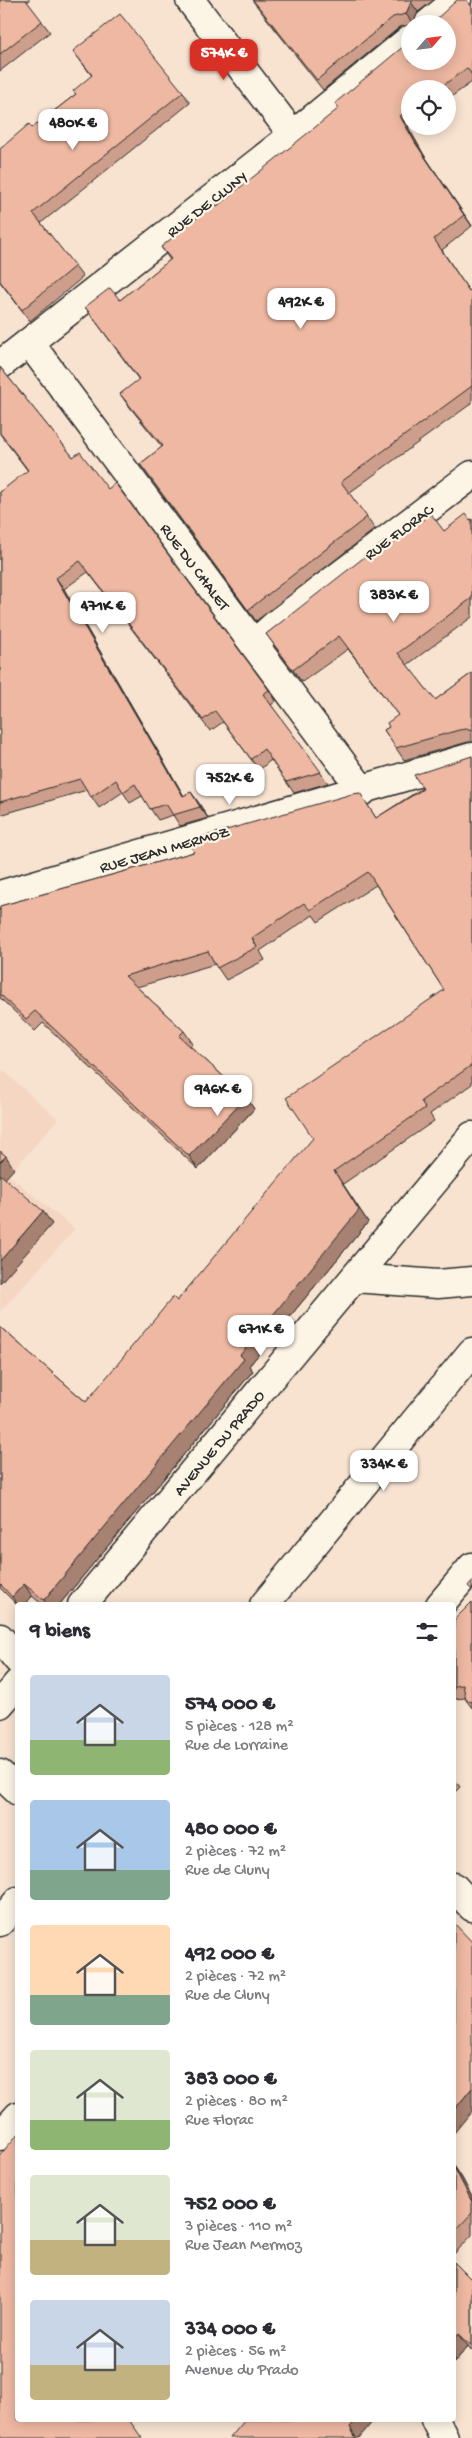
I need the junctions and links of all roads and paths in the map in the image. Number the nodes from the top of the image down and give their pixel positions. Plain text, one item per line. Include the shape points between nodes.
1 (190, 0) edge
2 (457, 0) edge
3 (439, 15) edge
4 (401, 46) edge
5 (293, 135) junction
6 (29, 342) junction
7 (0, 365) edge
8 (472, 476) edge
9 (254, 644) junction
10 (472, 757) edge
11 (363, 791) junction
12 (0, 895) edge
13 (472, 1136) edge
14 (354, 1278) junction
15 (472, 1281) edge
16 (472, 1352) edge
17 (472, 1567) edge
18 (84, 1602) edge
19 (266, 1602) edge
20 (443, 1602) edge
21 (0, 1638) edge
22 (15, 1656) edge
23 (15, 1686) edge
24 (0, 1704) edge
25 (0, 1774) edge
26 (15, 1788) edge
27 (456, 1889) edge
28 (15, 1904) edge
29 (472, 1907) edge
30 (0, 1922) edge
31 (15, 2119) edge
32 (0, 2136) edge
33 (436, 2422) edge
34 (444, 2438) edge

1 - 5 street
2 - 3 street
4 - 5 street, RUE DE CLUNY
5 - 6 street, RUE DE CLUNY
6 - 7 street, RUE DE CLUNY
6 - 9 street, RUE DU CHALET
8 - 9 street, RUE FLORAC
9 - 11 street, RUE DU CHALET
10 - 11 street, RUE JEAN MERMOZ
11 - 12 street, RUE JEAN MERMOZ
13 - 14 street, AVENUE DU PRADO
14 - 15 street via 438,1284
14 - 18 street, AVENUE DU PRADO
16 - 19 street
17 - 20 street
21 - 22 street
23 - 24 street
25 - 26 street
27 - 29 street
28 - 30 street
31 - 32 street
33 - 34 street

